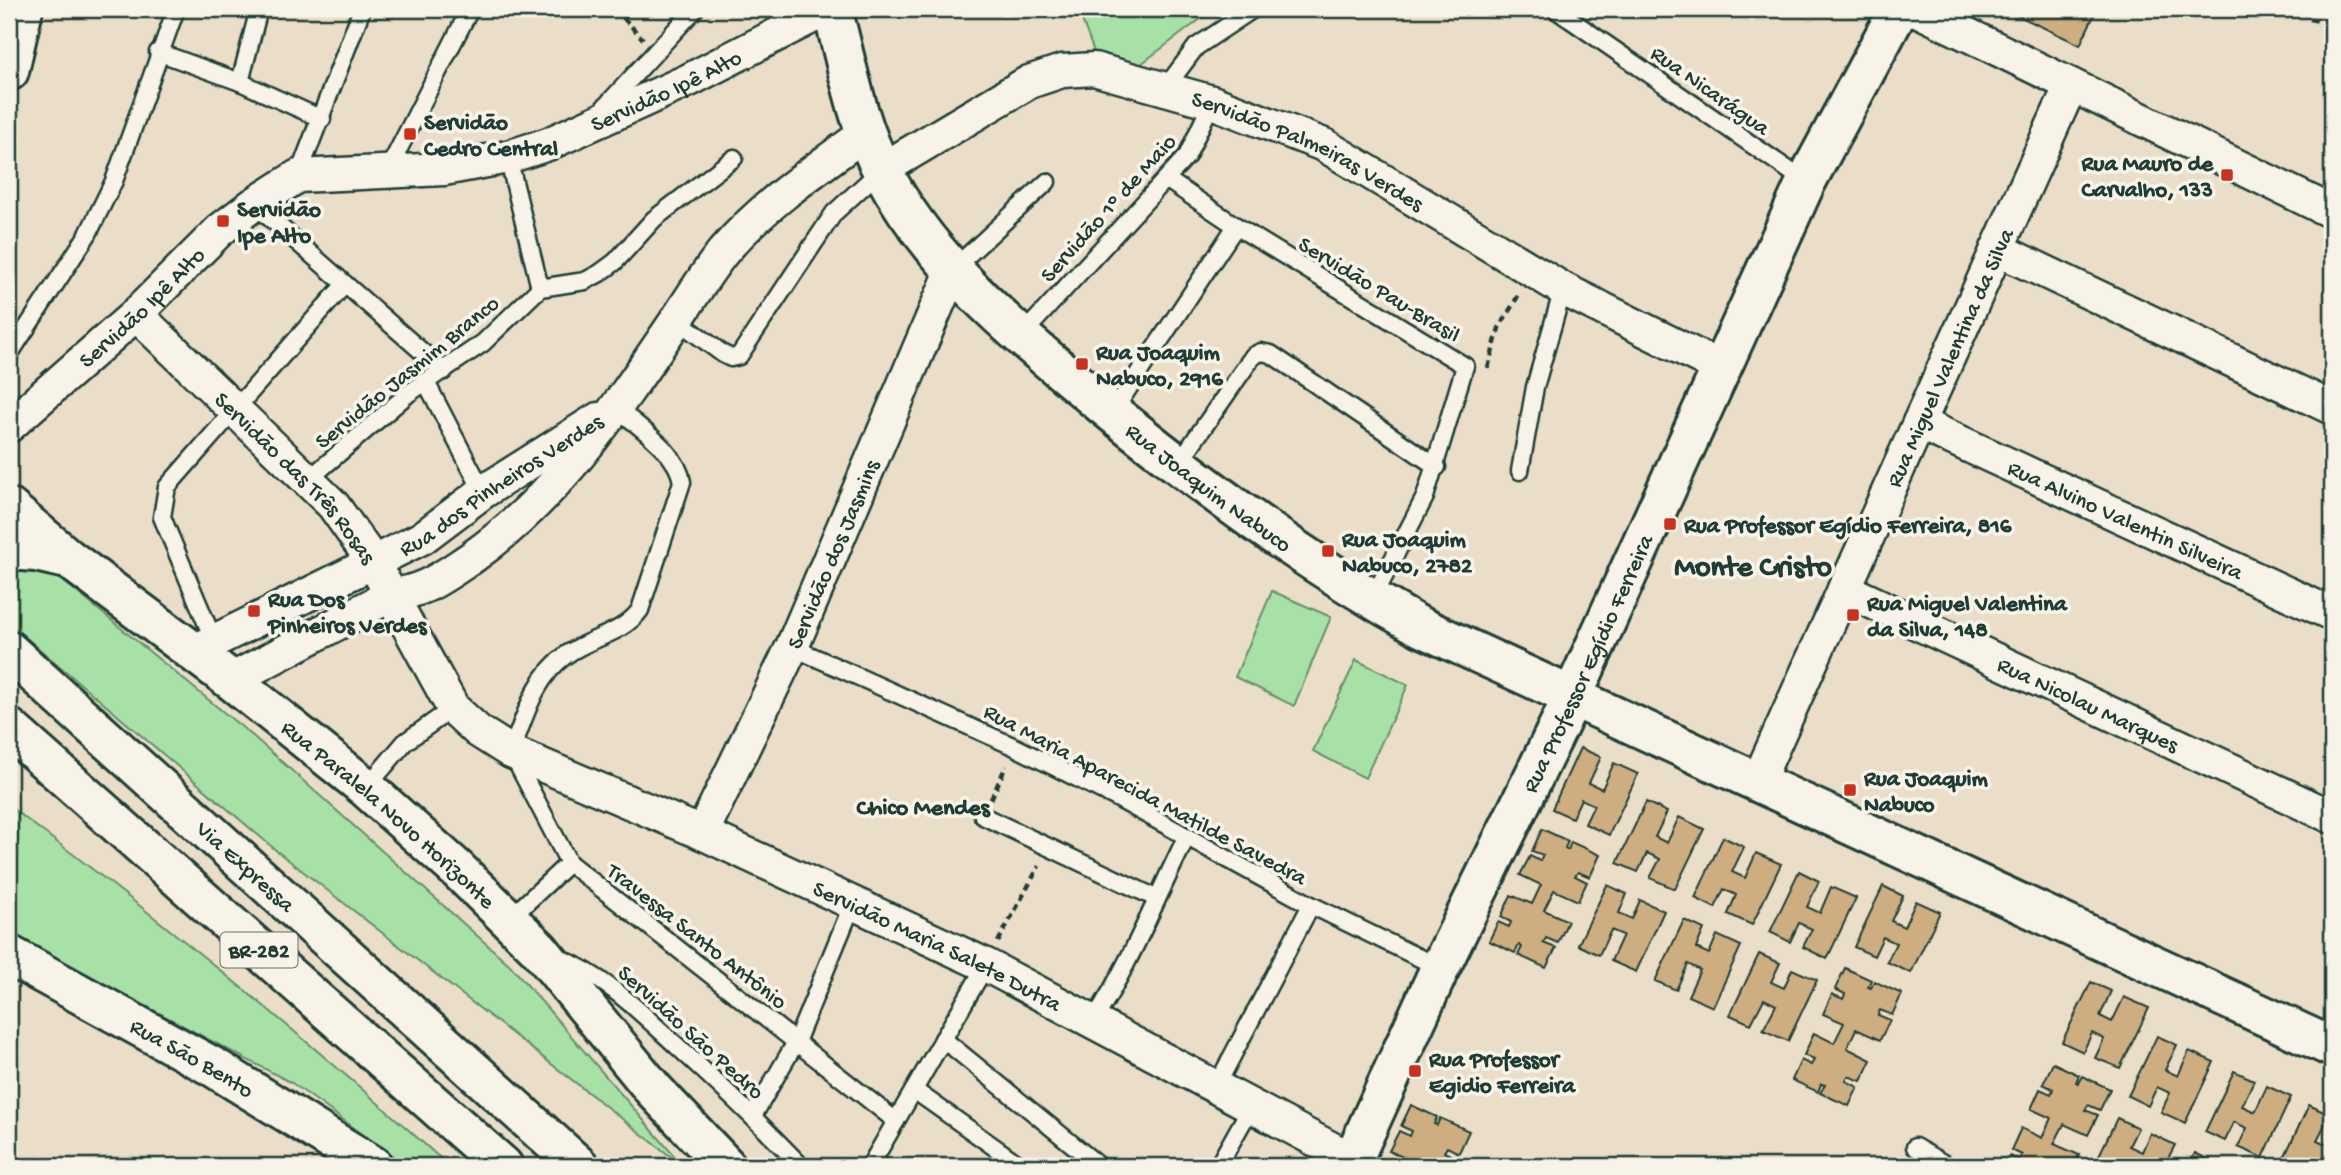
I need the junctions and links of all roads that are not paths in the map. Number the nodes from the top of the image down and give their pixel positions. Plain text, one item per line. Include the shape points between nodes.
1 (23, 9) edge
2 (176, 9) edge
3 (362, 9) edge
4 (470, 9) edge
5 (695, 9) edge
6 (830, 9) edge
7 (1253, 9) edge
8 (1555, 9) edge
9 (1899, 9) edge
10 (1915, 9) edge
11 (254, 10) edge
12 (159, 52) junction
13 (9, 71) edge
14 (240, 82) junction
15 (2071, 85) junction
16 (1166, 87) junction
17 (1212, 102) junction
18 (322, 119) junction
19 (585, 129) junction
20 (866, 133) junction
21 (508, 157) junction
22 (734, 158) dead end
23 (881, 170) junction
24 (386, 174) junction
25 (298, 176) junction
26 (1166, 179) junction
27 (1047, 181) dead end
28 (1806, 182) junction
29 (254, 204) junction
30 (2332, 212) edge
31 (1236, 226) junction
32 (1997, 249) junction
33 (953, 269) junction
34 (345, 284) junction
35 (540, 288) junction
36 (1563, 289) junction
37 (136, 314) junction
38 (677, 320) junction
39 (1022, 335) junction
40 (9, 355) edge
41 (1721, 368) junction
42 (444, 371) junction
43 (426, 382) junction
44 (236, 408) junction
45 (617, 408) junction
46 (2332, 408) edge
47 (1112, 413) junction
48 (1919, 422) junction
49 (9, 426) edge
50 (1178, 464) junction
51 (1437, 467) junction
52 (1520, 471) dead end
53 (309, 479) junction
54 (483, 492) junction
55 (9, 508) edge
56 (9, 550) edge
57 (69, 559) junction
58 (372, 560) junction
59 (1844, 589) junction
60 (391, 595) junction
61 (1372, 600) junction
62 (2332, 614) edge
63 (203, 646) junction
64 (792, 647) junction
65 (20, 661) edge
66 (231, 680) junction
67 (1571, 698) junction
68 (453, 708) junction
69 (12, 731) edge
70 (511, 752) junction
71 (1757, 783) junction
72 (366, 788) junction
73 (983, 816) road end
74 (2332, 817) edge
75 (702, 833) junction
76 (1186, 836) junction
77 (569, 863) junction
78 (1156, 898) junction
79 (853, 903) junction
80 (1311, 905) junction
81 (509, 919) junction
82 (539, 949) junction
83 (9, 955) edge
84 (986, 965) junction
85 (1440, 968) junction
86 (1093, 1021) junction
87 (943, 1039) junction
88 (796, 1042) junction
89 (2332, 1047) edge
90 (1216, 1087) junction
91 (914, 1090) junction
92 (1251, 1107) junction
93 (753, 1116) junction
94 (896, 1121) junction
95 (1915, 1147) dead end
96 (1352, 1163) edge
97 (578, 1164) edge
98 (1095, 1165) edge
99 (373, 1166) edge
100 (503, 1166) edge
101 (726, 1166) edge
102 (801, 1166) edge
103 (870, 1166) edge
104 (1021, 1166) edge
105 (1218, 1166) edge
106 (1948, 1166) edge

1 - 13 main road
2 - 12 lane
3 - 18 lane
4 - 24 lane
5 - 19 lane
6 - 19 street, Servidão Ipê Alto
6 - 20 main road, Rua Joaquim Nabuco
7 - 16 lane via 1196,47
8 - 28 lane, Rua Nicarágua
9 - 28 main road, Rua Professor Egídio Ferreira
10 - 15 street
11 - 14 lane
12 - 14 lane
12 - 40 lane via 114,181 88,234
14 - 18 lane
15 - 30 street
15 - 32 street, Rua Miguel Valentina da Silva
16 - 17 street, Servidão Palmeiras Verdes
16 - 23 street, Servidão Palmeiras Verdes via 1094,69 1062,71 1029,82
17 - 26 lane, Servidão 1º de Maio via 1196,142
17 - 36 street, Servidão Palmeiras Verdes via 1324,145
18 - 25 lane
19 - 21 street, Servidão Ipê Alto
20 - 23 main road, Rua Joaquim Nabuco
20 - 38 street, Rua dos Pinheiros Verdes via 797,183 741,232
21 - 24 street, Servidão Ipê Alto
21 - 35 lane
22 - 35 lane via 654,219 600,273 585,281
23 - 33 main road, Rua Joaquim Nabuco via 911,218
23 - 38 lane via 834,213 739,356 723,355
24 - 25 street, Servidão Ipê Alto
25 - 29 street, Servidão Ipê Alto
26 - 31 lane, Servidão Pau-Brasil
26 - 39 lane, Servidão 1º de Maio
27 - 33 lane
28 - 41 main road, Rua Professor Egídio Ferreira
29 - 34 lane
29 - 37 street, Servidão Ipê Alto via 220,230
31 - 47 lane
31 - 51 lane, Servidão Pau-Brasil via 1465,366
32 - 46 street
32 - 48 street, Rua Miguel Valentina da Silva
33 - 39 main road, Rua Joaquim Nabuco
33 - 64 street, Servidão dos Jasmins
34 - 42 lane
34 - 44 lane
35 - 42 lane, Servidão Jasmim Branco via 482,343
36 - 41 street, Servidão Palmeiras Verdes
36 - 52 lane via 1535,387
37 - 44 street, Servidão das Três Rosas
37 - 49 street, Servidão Ipê Alto
38 - 45 street, Rua dos Pinheiros Verdes
39 - 47 main road, Rua Joaquim Nabuco
41 - 67 main road, Rua Professor Egídio Ferreira
42 - 43 lane, Servidão Jasmim Branco
43 - 53 lane, Servidão Jasmim Branco
43 - 54 lane
44 - 53 street, Servidão das Três Rosas
44 - 63 lane via 167,487 162,502 162,517
45 - 54 street, Rua dos Pinheiros Verdes
45 - 60 street, Rua dos Pinheiros Verdes via 523,518 433,585 415,593
45 - 70 lane via 673,458 682,482 640,610 632,621 568,653 541,679
47 - 50 main road, Rua Joaquim Nabuco
48 - 59 street, Rua Miguel Valentina da Silva
48 - 62 street, Rua Alvino Valentin Silveira
50 - 51 lane via 1253,356 1261,352 1271,354
50 - 61 main road, Rua Joaquim Nabuco via 1315,565
51 - 61 lane, Servidão Pau-Brasil
53 - 58 street, Servidão das Três Rosas
54 - 58 street, Rua dos Pinheiros Verdes via 422,538
55 - 57 main road, Rua Paralela Novo Horizonte
56 - 57 main road
57 - 63 main road, Rua Paralela Novo Horizonte
58 - 60 street, Servidão das Três Rosas
58 - 63 street, Rua dos Pinheiros Verdes
59 - 71 street, Rua Miguel Valentina da Silva
59 - 74 street, Rua Nicolau Marques
60 - 66 street, Rua dos Pinheiros Verdes
60 - 68 street, Servidão das Três Rosas
61 - 67 main road, Rua Joaquim Nabuco
63 - 66 main road, Rua Paralela Novo Horizonte
64 - 75 street, Servidão dos Jasmins
64 - 76 lane, Rua Maria Aparecida Matilde Savedra via 1016,747
65 - 97 main road, Via Expressa / BR-282
66 - 72 main road, Rua Paralela Novo Horizonte
67 - 71 main road, Rua Joaquim Nabuco
67 - 85 main road, Rua Professor Egídio Ferreira
68 - 70 street, Servidão das Três Rosas
68 - 72 lane via 405,743
69 - 100 main road, BR-282
70 - 75 street, Servidão Maria Salete Dutra
70 - 77 lane, Travessa Santo Antônio
71 - 89 main road, Rua Joaquim Nabuco
72 - 81 main road, Rua Paralela Novo Horizonte
73 - 78 lane
75 - 79 street, Servidão Maria Salete Dutra
76 - 78 lane
76 - 80 lane, Rua Maria Aparecida Matilde Savedra
77 - 81 lane
77 - 88 lane, Travessa Santo Antônio
78 - 86 lane via 1114,989
79 - 84 street, Servidão Maria Salete Dutra
79 - 88 lane
80 - 85 lane, Rua Maria Aparecida Matilde Savedra
80 - 90 lane
81 - 82 main road, Rua Paralela Novo Horizonte
82 - 93 lane, Servidão São Pedro via 578,965 614,989
82 - 101 main road, Rua Paralela Novo Horizonte via 653,1089
83 - 99 main road, Rua São Bento via 215,1068
84 - 86 street, Servidão Maria Salete Dutra
84 - 87 lane
85 - 96 main road, Rua Professor Egídio Ferreira
86 - 90 street, Servidão Maria Salete Dutra
87 - 91 lane
87 - 98 lane
88 - 93 lane
88 - 94 lane, Travessa Santo Antônio
90 - 92 street, Servidão Maria Salete Dutra
91 - 94 lane
91 - 104 lane
92 - 96 street, Servidão Maria Salete Dutra
92 - 105 lane
93 - 102 lane, Servidão São Pedro
94 - 103 lane
95 - 106 lane

